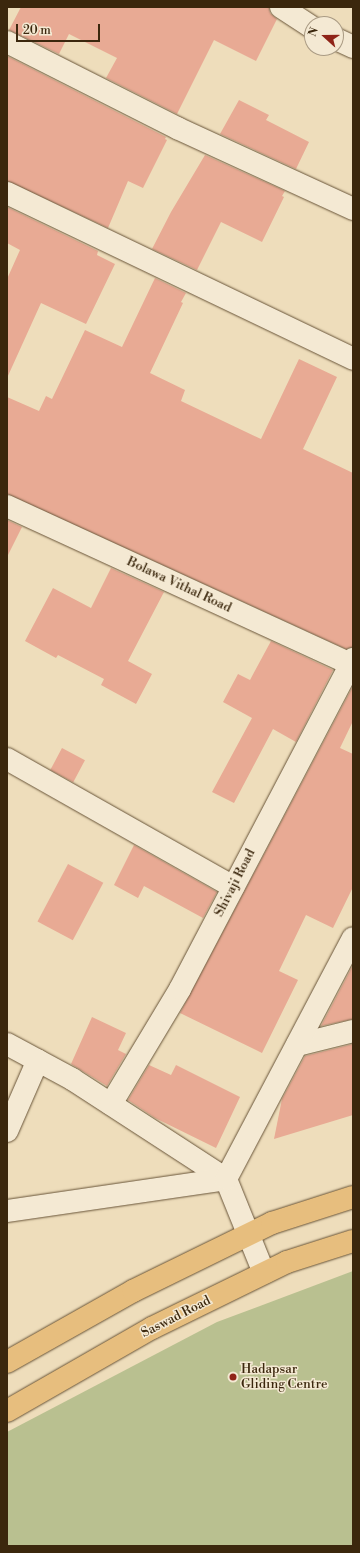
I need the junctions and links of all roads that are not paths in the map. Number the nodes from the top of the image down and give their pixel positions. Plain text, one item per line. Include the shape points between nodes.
1 (280, 7) edge
2 (304, 22) edge
3 (7, 42) edge
4 (7, 193) edge
5 (353, 209) edge
6 (353, 359) edge
7 (7, 506) edge
8 (352, 662) edge
9 (7, 759) edge
10 (233, 887) junction
11 (353, 938) edge
12 (353, 1031) edge
13 (7, 1044) edge
14 (297, 1045) junction
15 (38, 1060) junction
16 (111, 1104) junction
17 (7, 1131) edge
18 (226, 1179) junction
19 (353, 1197) edge
20 (7, 1211) edge
21 (248, 1235) junction
22 (353, 1241) edge
23 (264, 1273) junction
24 (7, 1362) edge
25 (7, 1411) edge

1 - 2 street
3 - 5 street via 177,128
4 - 6 street
7 - 8 street, Bolawa Vithal Road
8 - 10 street, Shivaji Road
9 - 10 street
10 - 16 street, Shivaji Road via 180,989
11 - 14 street
12 - 14 street
13 - 15 street
14 - 18 street
15 - 16 street
15 - 17 street
16 - 18 street
18 - 20 street
18 - 21 street
19 - 21 highway via 272,1223
21 - 23 street
21 - 24 highway via 133,1291
22 - 23 highway, Saswad Road via 287,1262
23 - 25 highway, Saswad Road via 152,1328

